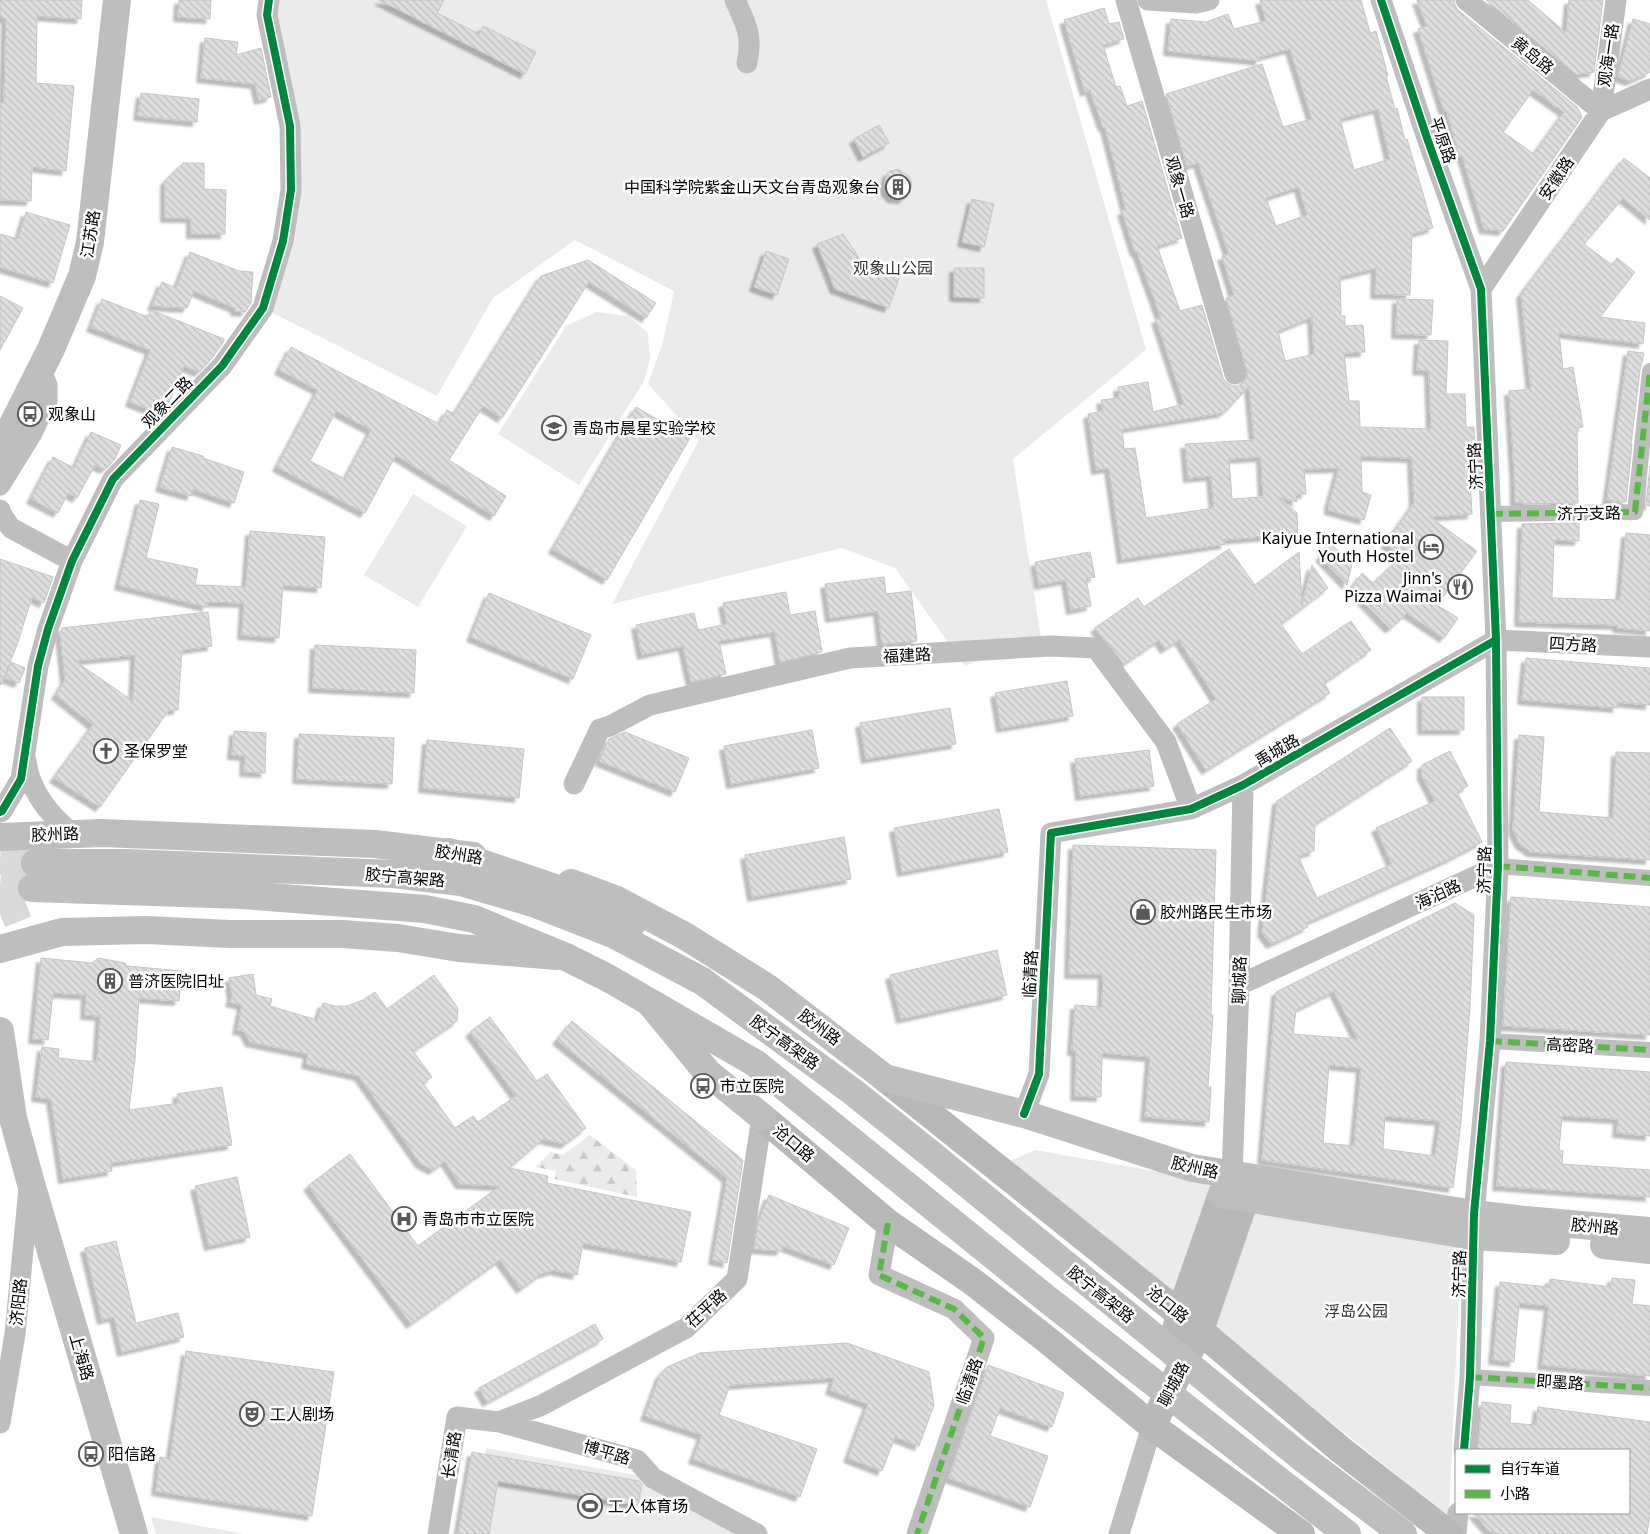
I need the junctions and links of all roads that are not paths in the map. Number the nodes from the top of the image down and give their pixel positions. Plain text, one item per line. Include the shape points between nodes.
1 (117, 0) edge
2 (269, 0) edge
3 (736, 0) edge
4 (1126, 0) edge
5 (1148, 0) edge
6 (1209, 0) edge
7 (1380, 0) edge
8 (1466, 0) edge
9 (1616, 0) edge
10 (746, 63) dead end
11 (1650, 89) edge
12 (1601, 111) junction
13 (1481, 289) junction
14 (40, 370) junction
15 (1650, 371) edge
16 (1235, 374) dead end
17 (0, 450) edge
18 (0, 485) edge
19 (0, 510) edge
20 (1491, 514) junction
21 (72, 561) junction
22 (1496, 640) junction
23 (1650, 647) edge
24 (25, 753) junction
25 (574, 784) dead end
26 (1243, 785) junction
27 (1191, 808) junction
28 (0, 812) edge
29 (1051, 833) joint
30 (73, 834) junction
31 (13, 836) edge
32 (449, 852) junction
33 (0, 854) edge
34 (1498, 866) junction
35 (1650, 878) edge
36 (0, 927) edge
37 (11, 946) edge
38 (566, 957) junction
39 (1239, 985) junction
40 (651, 1004) junction
41 (0, 1030) edge
42 (1490, 1041) junction
43 (1650, 1050) edge
44 (885, 1078) junction
45 (853, 1092) junction
46 (1024, 1114) junction
47 (762, 1117) junction
48 (5, 1118) edge
49 (30, 1180) junction
50 (1233, 1189) junction
51 (888, 1223) junction
52 (1473, 1225) junction
53 (1650, 1231) edge
54 (1650, 1250) edge
55 (1190, 1322) junction
56 (1470, 1377) junction
57 (1650, 1388) edge
58 (499, 1422) junction
59 (0, 1423) edge
60 (1152, 1426) junction
61 (1464, 1449) edge
62 (1458, 1514) edge
63 (134, 1534) edge
64 (438, 1534) edge
65 (757, 1534) edge
66 (917, 1534) edge
67 (1120, 1534) edge
68 (1301, 1534) edge
69 (1347, 1534) edge
70 (1403, 1534) edge
71 (1449, 1534) edge
72 (1456, 1534) edge

1 - 14 main road, 江苏路 via 90,242 82,276
2 - 21 street, 观象二路 via 267,15 290,126 290,190 283,241 263,308 222,366 112,480
3 - 10 street via 748,30
4 - 16 street, 观象一路
5 - 6 street via 1196,3
7 - 13 street, 平原路
8 - 12 street, 黄岛路
9 - 12 street, 观海一路
11 - 12 street
12 - 13 street, 安徽路
13 - 20 street, 济宁路
14 - 17 main road, 江苏路
14 - 18 street via 47,385 47,401 32,433
15 - 20 street, 济宁支路 via 1635,512
19 - 21 street via 11,528
20 - 22 street, 济宁路
21 - 24 street, 观象二路 via 38,666
22 - 23 street, 四方路
22 - 26 street, 禹城路
22 - 34 street, 济宁路
24 - 28 street, 观象二路 via 21,779
24 - 30 street via 28,776 39,798 57,821
25 - 27 street, 福建路 via 600,729 650,705 850,658 1050,646 1096,648 1166,742
26 - 27 street, 禹城路
26 - 39 street, 聊城路
27 - 29 street, 禹城路
29 - 46 street, 临清路 via 1038,1074
30 - 31 main road, 胶州路
30 - 32 main road, 胶州路 via 375,844
31 - 33 main road
32 - 44 main road, 胶州路 via 522,864 617,900 685,936 768,988
32 - 45 main road via 564,892 633,924 752,1001
34 - 35 street, 海泊路
34 - 39 street, 海泊路
34 - 42 street, 济宁路
36 - 37 main road via 9,936
37 - 38 main road via 62,932 146,930 342,934
38 - 40 main road, 胶宁高架路
38 - 45 main road, 胶宁高架路 via 474,920 425,909 243,895 32,885 127,862 393,874 461,882 533,903 615,935 702,981
39 - 50 street, 聊城路
40 - 47 main road via 708,1072
40 - 69 main road, 胶宁高架路 via 755,1063 1047,1299
41 - 48 main road, 上海路
42 - 43 street, 高密路
42 - 52 street, 济宁路
44 - 46 main road, 胶州路
44 - 55 main road, 沧口路
45 - 70 main road, 胶宁高架路 via 1301,1457
46 - 50 main road, 胶州路 via 1192,1168
47 - 51 main road, 沧口路
47 - 58 street, 茌平路 via 737,1279 686,1328 542,1405
48 - 49 main road, 上海路
49 - 59 street, 济阳路 via 15,1334
49 - 63 main road, 上海路
50 - 52 main road, 胶州路
50 - 55 main road, 聊城路
51 - 60 main road, 沧口路 via 980,1288
51 - 66 street, 临清路 via 879,1275 954,1310 984,1338
52 - 53 main road, 胶州路 via 1525,1220
52 - 54 main road, 胶州路
52 - 56 street, 济宁路
55 - 60 main road, 聊城路
55 - 71 main road, 沧口路 via 1342,1450
56 - 57 street, 即墨路
56 - 61 street, 济宁路
58 - 64 street, 长清路 via 457,1417
58 - 65 street, 博平路 via 637,1460 653,1478
60 - 67 street, 聊城路
60 - 68 main road, 沧口路
62 - 72 street

